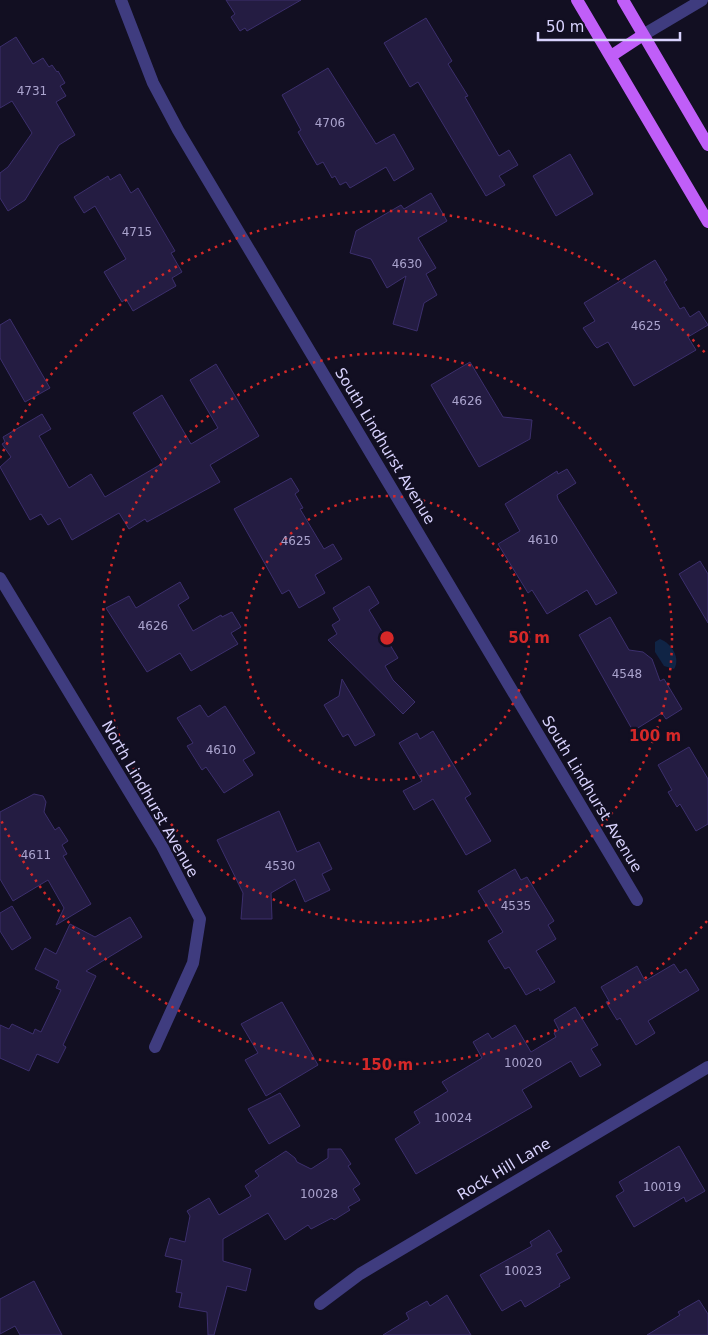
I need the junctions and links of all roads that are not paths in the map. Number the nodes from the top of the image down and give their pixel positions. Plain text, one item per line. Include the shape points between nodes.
1 (121, 0) edge
2 (577, 0) edge
3 (622, 0) edge
4 (702, 0) edge
5 (643, 35) junction
6 (610, 56) junction
7 (708, 145) edge
8 (708, 222) edge
9 (0, 578) edge
10 (637, 900) dead end
11 (155, 1047) dead end
12 (708, 1066) edge
13 (320, 1304) dead end

1 - 10 street, South Lindhurst Avenue via 153,83 178,130
2 - 6 main road
3 - 5 main road
4 - 5 street
5 - 6 main road
5 - 7 main road
6 - 8 main road
9 - 11 street, North Lindhurst Avenue via 162,846 200,918 193,964
12 - 13 street, Rock Hill Lane via 360,1274

